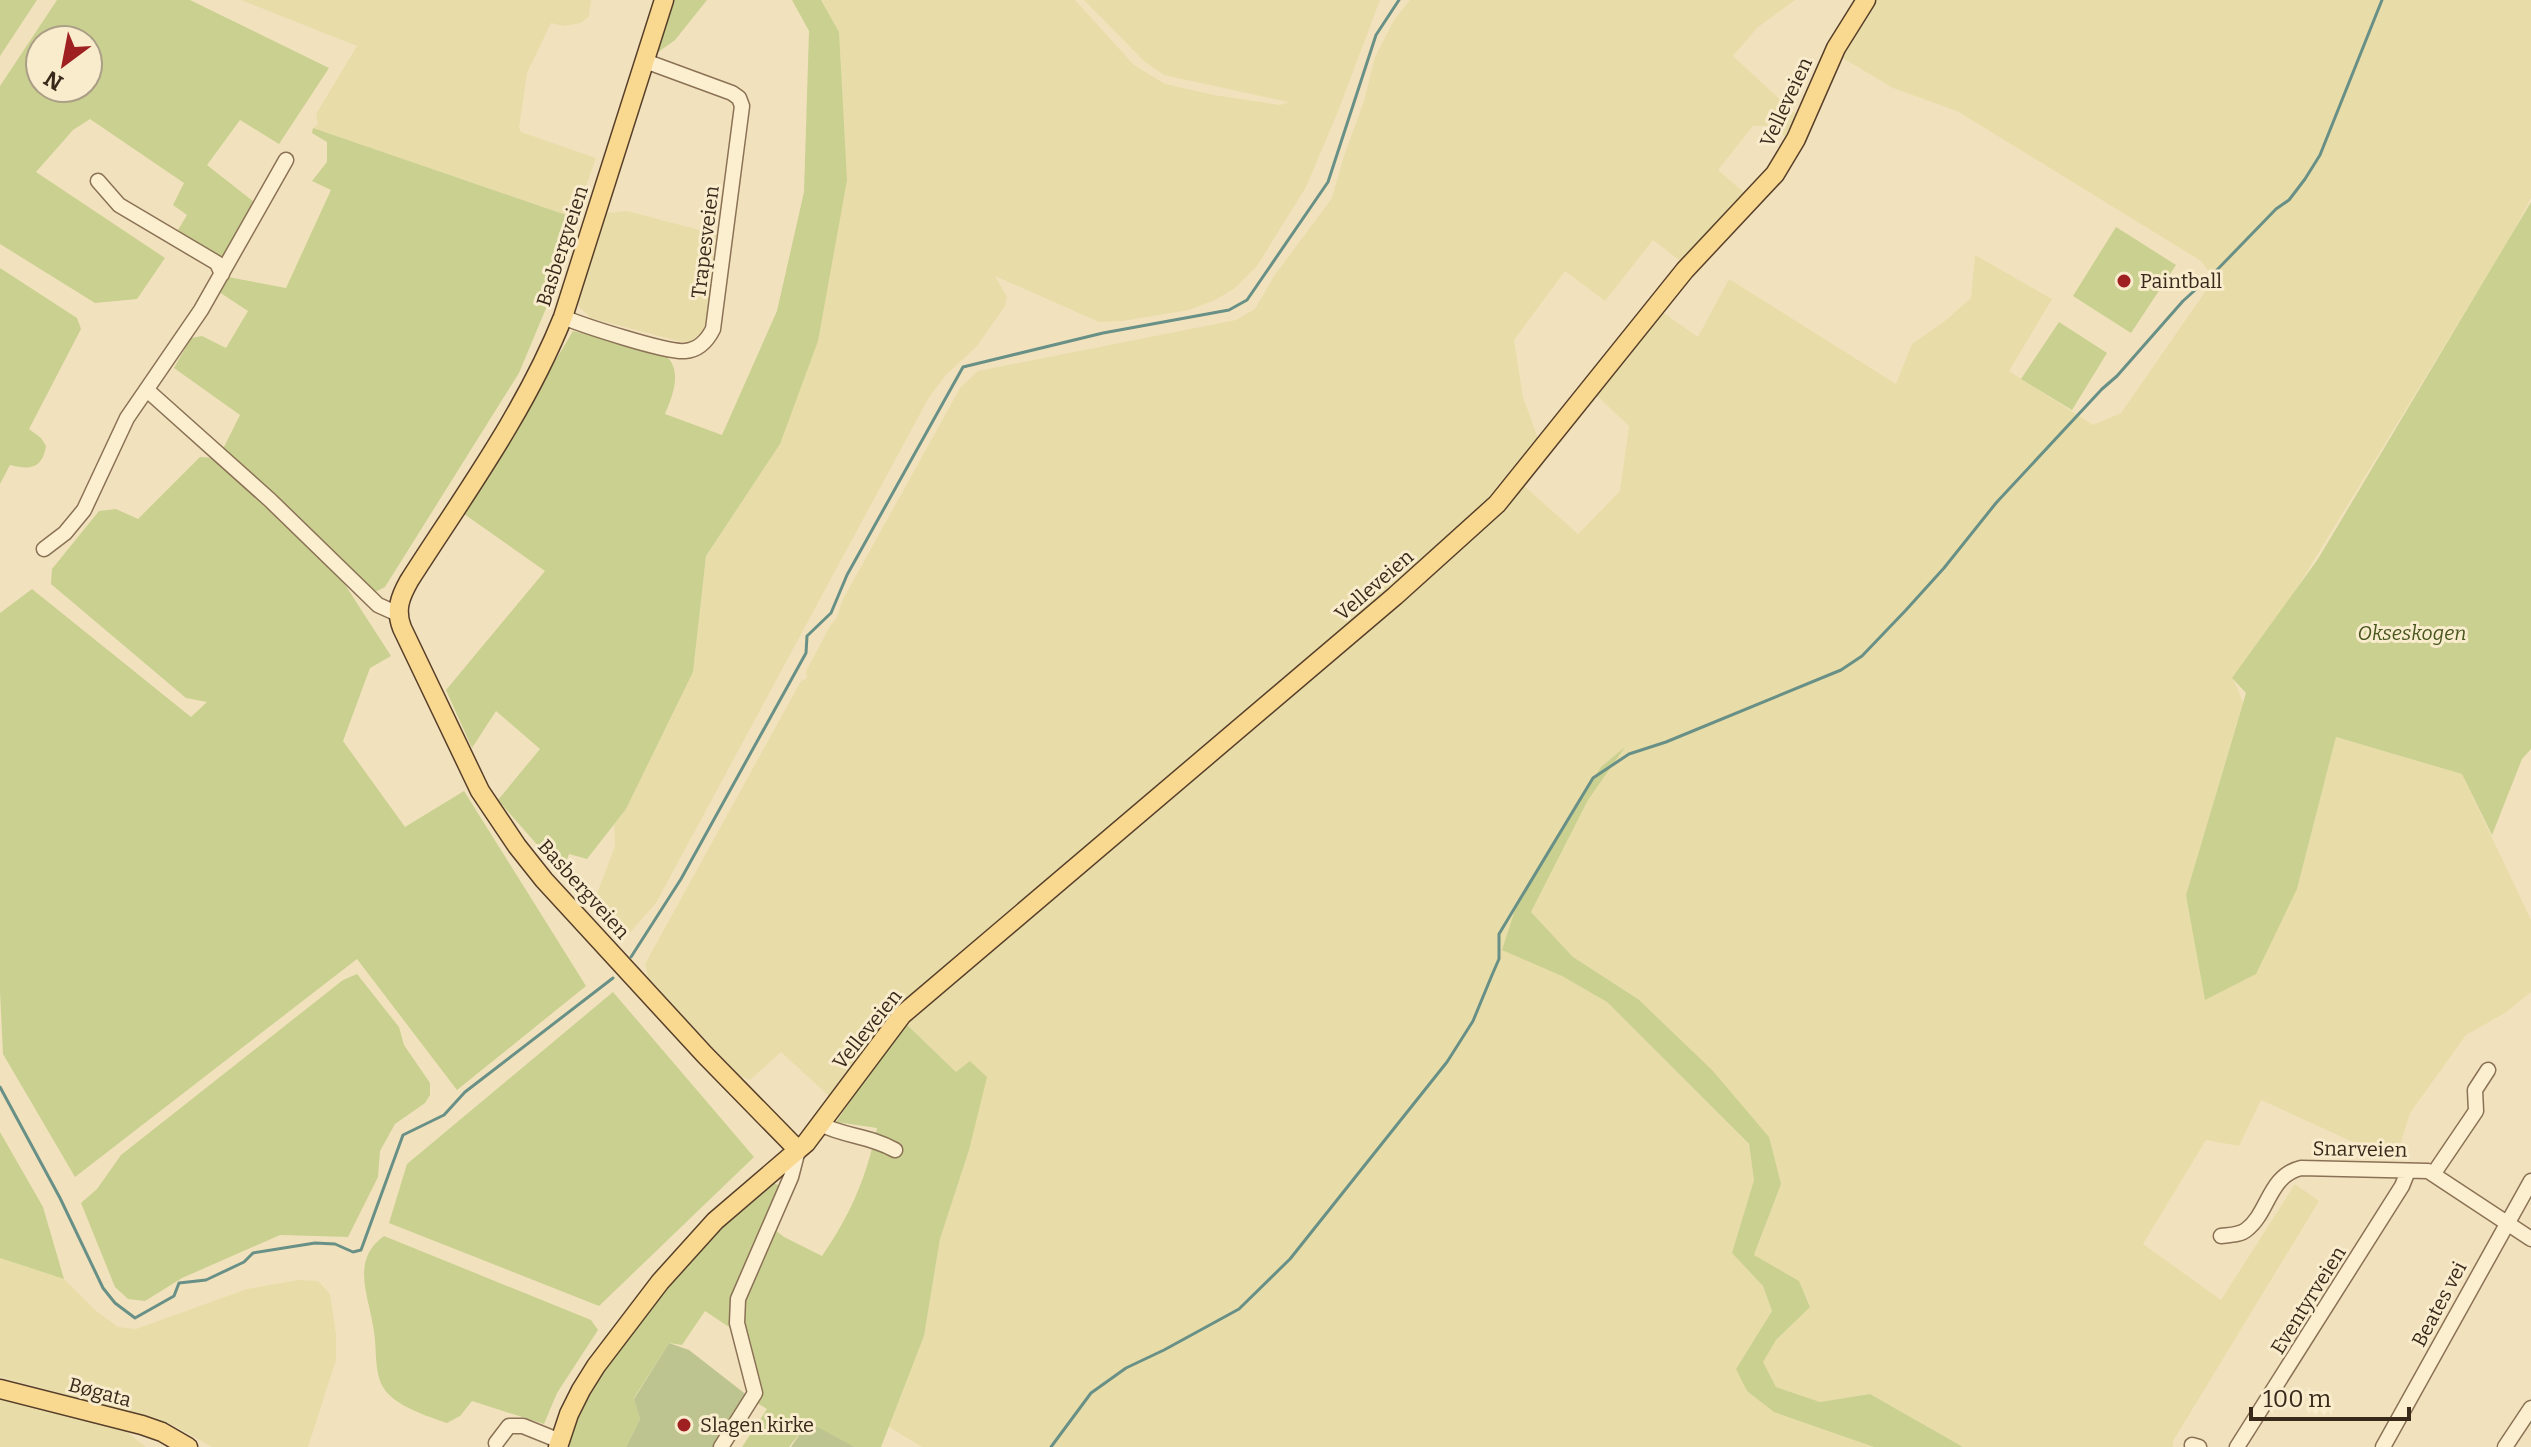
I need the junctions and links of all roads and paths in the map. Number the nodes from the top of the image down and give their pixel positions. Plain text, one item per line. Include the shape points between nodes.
1 (664, 0) edge
2 (1866, 0) edge
3 (645, 61) junction
4 (286, 160) dead end
5 (98, 181) dead end
6 (222, 274) junction
7 (563, 317) junction
8 (147, 390) junction
9 (44, 549) dead end
10 (398, 614) junction
11 (2488, 1070) dead end
12 (820, 1124) junction
13 (798, 1150) junction
14 (895, 1150) dead end
15 (2408, 1171) junction
16 (2434, 1173) junction
17 (2531, 1181) edge
18 (2509, 1223) junction
19 (2221, 1236) dead end
20 (2531, 1239) edge
21 (0, 1389) edge
22 (2531, 1408) edge
23 (496, 1443) dead end
24 (559, 1444) edge
25 (186, 1446) edge
26 (721, 1447) edge
27 (2237, 1447) edge
28 (2383, 1447) edge
29 (2505, 1447) edge

1 - 3 main road, Basbergveien
2 - 12 main road, Velleveien via 1836,48 1783,162 1685,270 1497,504 912,1006
3 - 7 main road, Basbergveien
3 - 7 street, Trapesveien via 732,93 742,106 713,329 699,346 677,351
4 - 6 street
5 - 6 street via 119,205 217,263
6 - 8 street
7 - 10 main road, Basbergveien via 529,391 409,581
8 - 9 street via 127,418 84,510
8 - 10 street via 378,605
10 - 13 main road, Basbergveien via 480,791 517,846
11 - 16 street, Snarveien via 2475,1090 2476,1111
12 - 13 main road, Velleveien
12 - 14 street via 870,1137
13 - 24 main road, Velleveien via 715,1221 660,1282 596,1366
13 - 26 street, Velleveien via 738,1299 737,1323 755,1393
15 - 16 street, Snarveien
15 - 19 street, Snarveien via 2293,1170 2277,1183 2249,1228
15 - 27 street, Eventyrveien
16 - 18 street, Snarveien
17 - 18 street, Beates vei
18 - 20 street, Snarveien
18 - 28 street, Beates vei
21 - 25 main road, Bøgata via 142,1425
22 - 29 street
23 - 24 street, Velleveien via 509,1426 523,1426

